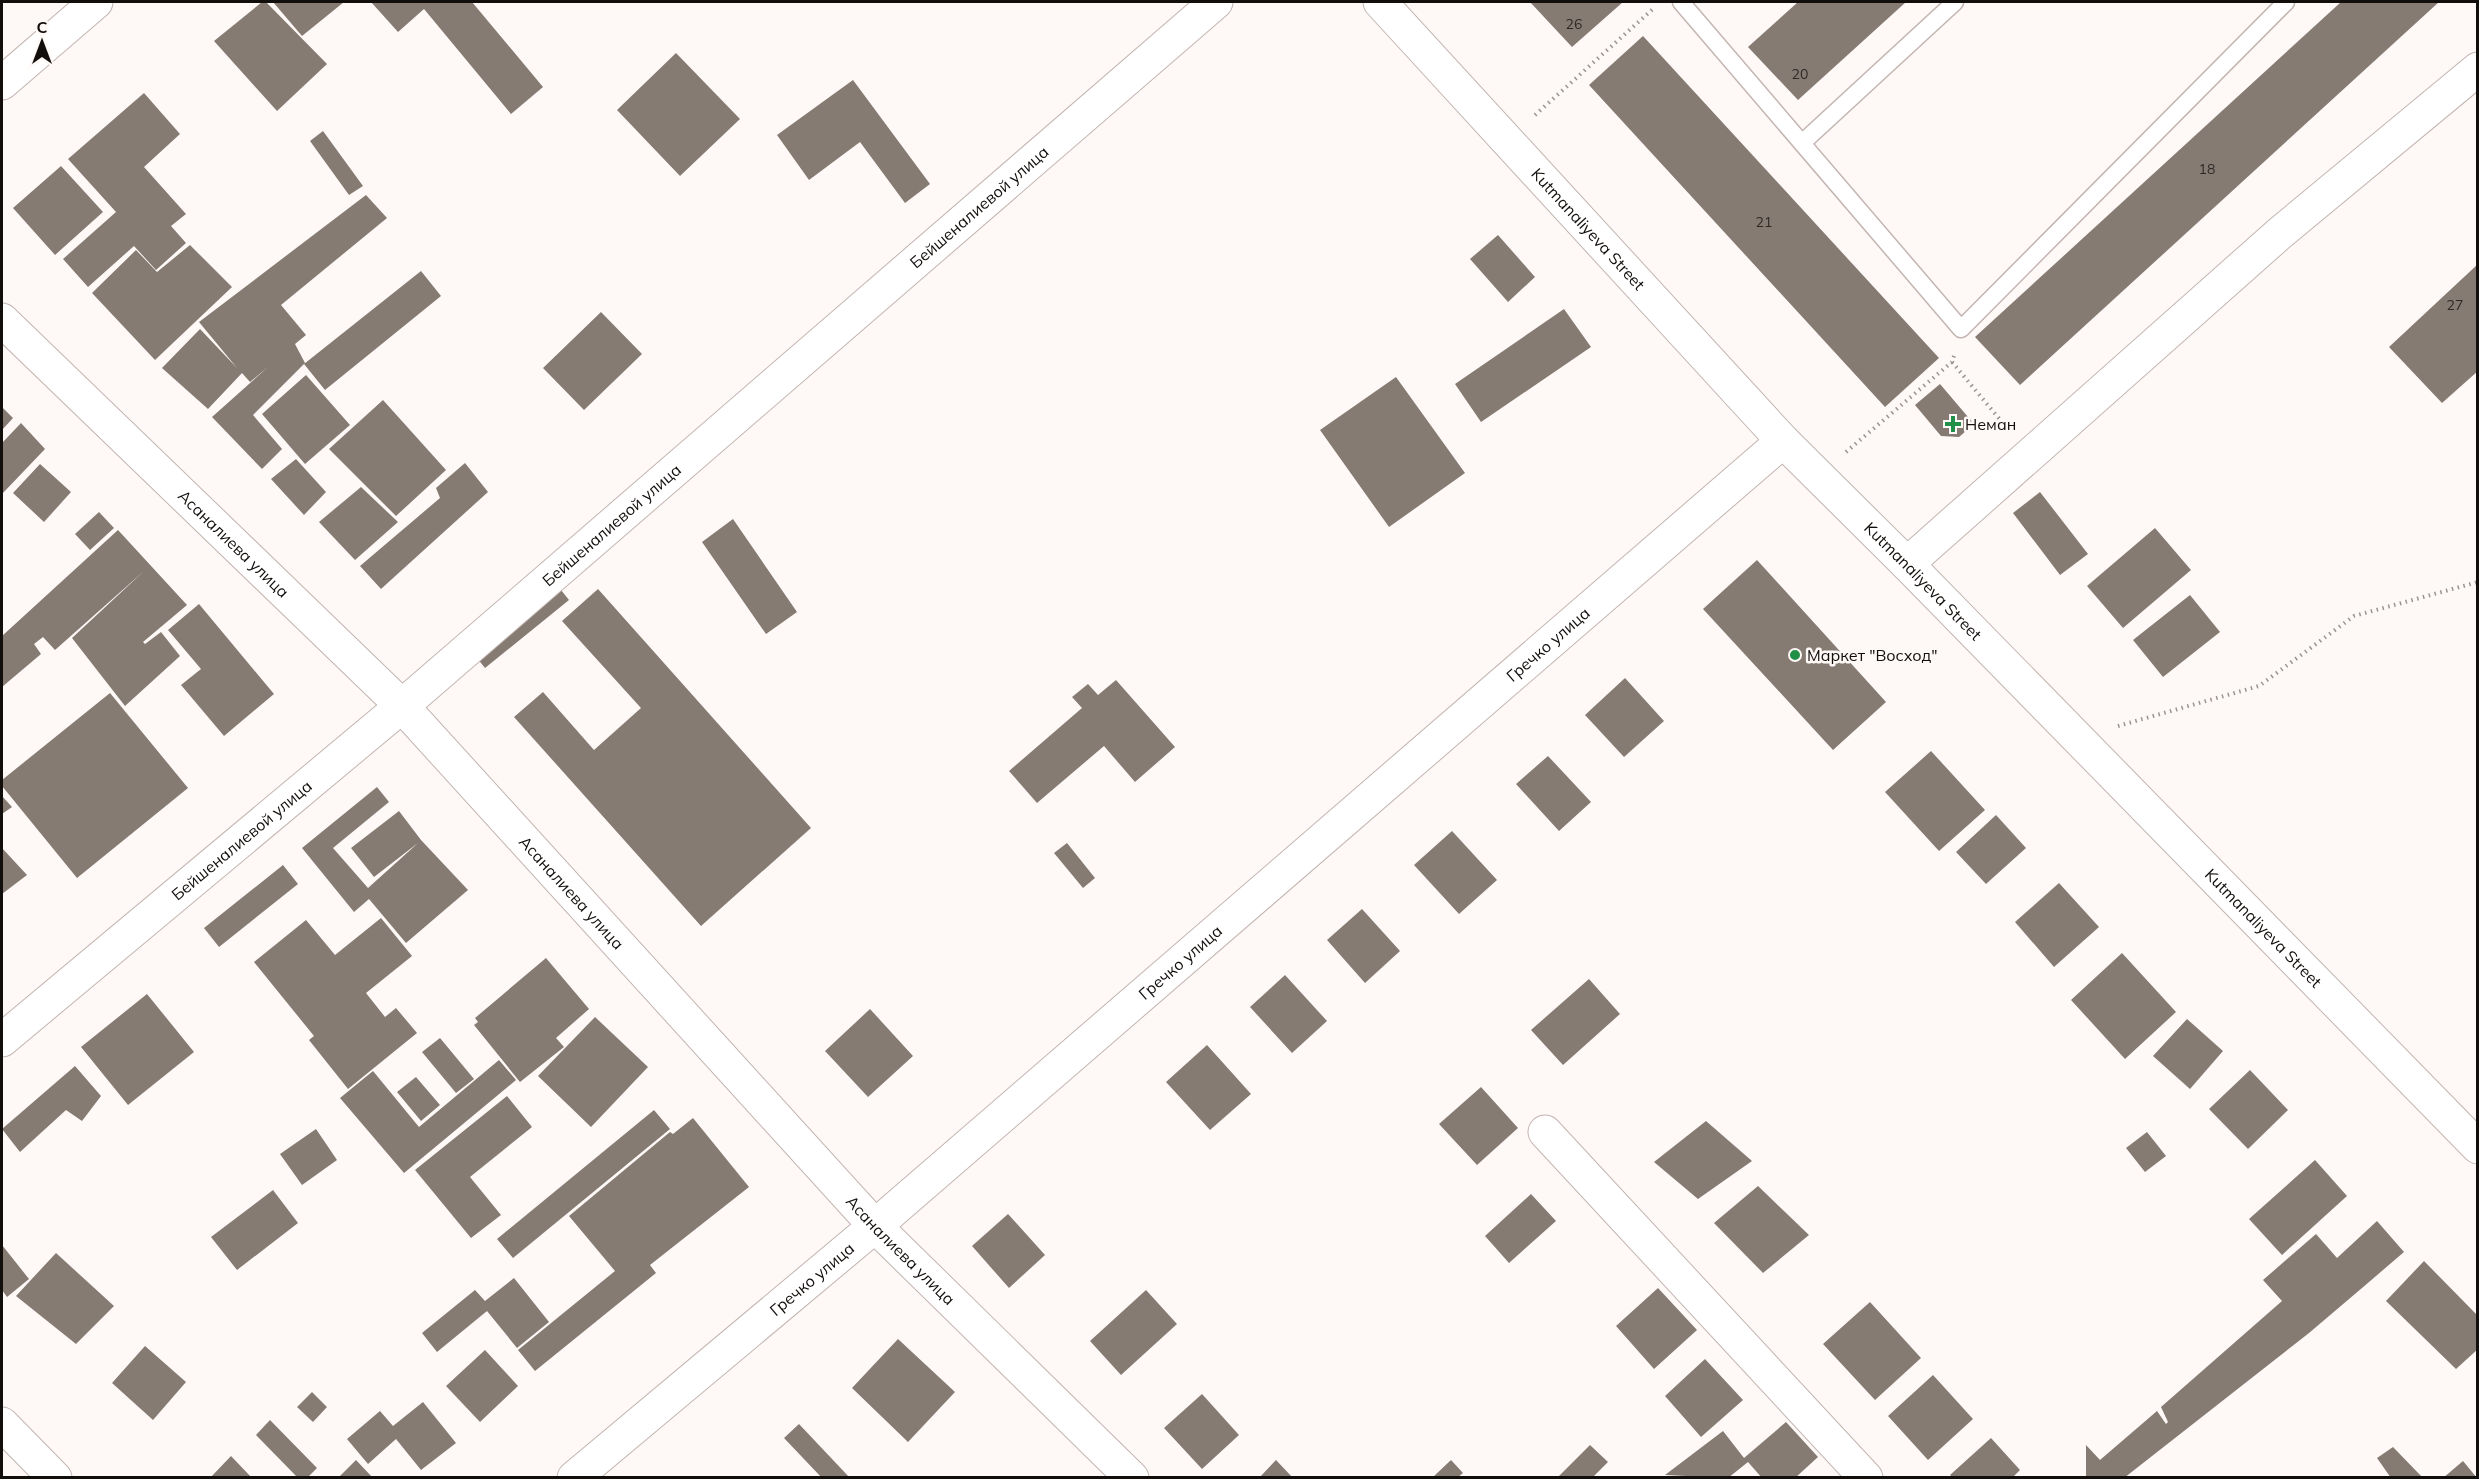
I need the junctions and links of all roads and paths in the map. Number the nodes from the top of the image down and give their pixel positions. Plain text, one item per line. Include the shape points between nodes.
1 (96, 2) edge
2 (1216, 2) edge
3 (1380, 2) edge
4 (1662, 2) edge
5 (1681, 2) edge
6 (1955, 2) edge
7 (2286, 2) edge
8 (2478, 69) edge
9 (2, 83) edge
10 (1508, 140) junction
11 (1802, 143) junction
12 (2, 320) edge
13 (1783, 441) junction
14 (2029, 456) junction
15 (1817, 477) junction
16 (1907, 564) junction
17 (2478, 582) edge
18 (402, 706) junction
19 (2077, 738) junction
20 (2, 1040) edge
21 (1545, 1132) dead end
22 (2478, 1147) edge
23 (875, 1226) junction
24 (2, 1424) edge
25 (55, 1478) edge
26 (574, 1478) edge
27 (1132, 1478) edge
28 (1866, 1478) edge

1 - 9 street
2 - 18 street, Бейшеналиевой улица
3 - 10 street, Kutmanaliyeva Street
4 - 10 path
5 - 11 lane
6 - 11 lane
7 - 11 lane via 1961,329
8 - 14 street via 2280,233
10 - 13 street, Kutmanaliyeva Street
12 - 18 street, Асаналиева улица
13 - 15 street, Kutmanaliyeva Street
13 - 23 street, Гречко улица
14 - 15 path via 1952,362
14 - 16 street
15 - 16 street, Kutmanaliyeva Street
16 - 19 street, Kutmanaliyeva Street
17 - 19 path via 2354,616 2259,686
18 - 20 street, Бейшеналиевой улица
18 - 23 street, Асаналиева улица
19 - 22 street, Kutmanaliyeva Street
21 - 28 street
23 - 26 street, Гречко улица
23 - 27 street, Асаналиева улица
24 - 25 street

